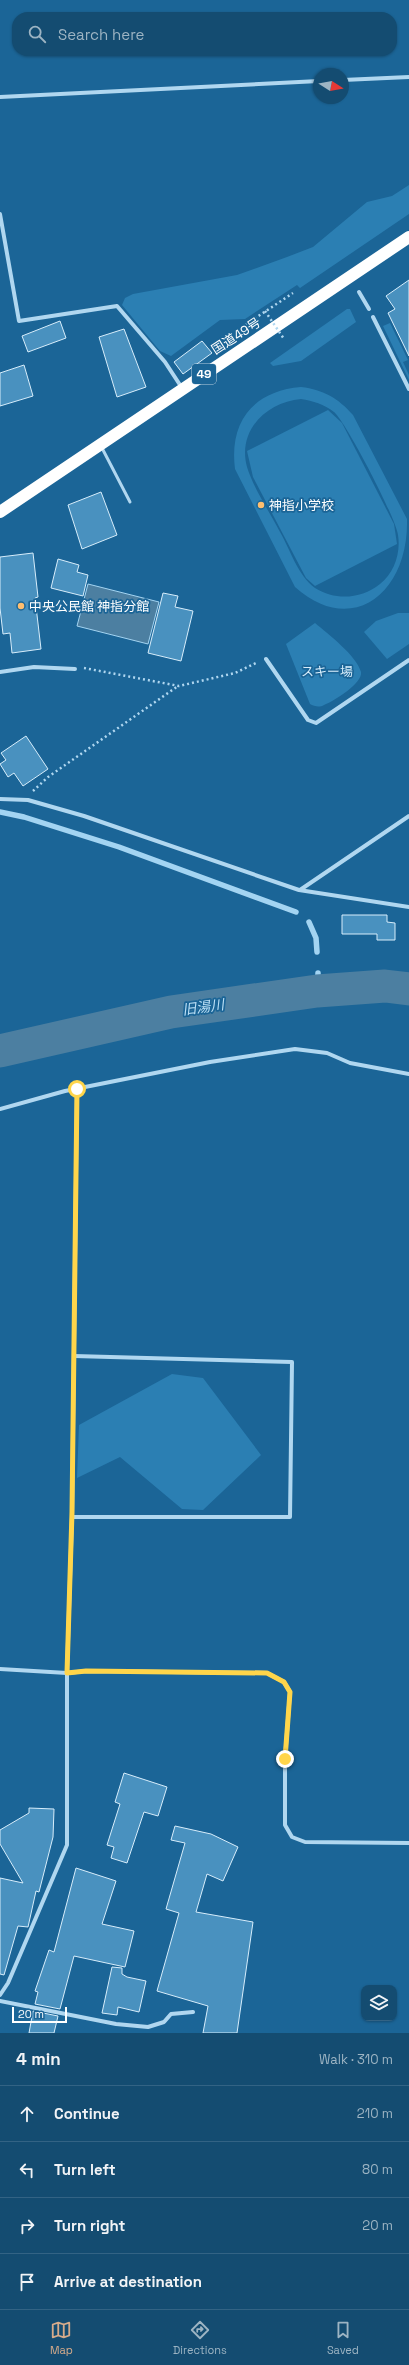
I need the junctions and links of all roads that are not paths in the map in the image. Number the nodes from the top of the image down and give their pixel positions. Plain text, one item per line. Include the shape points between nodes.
1 (409, 77) edge
2 (349, 80) edge
3 (313, 81) edge
4 (0, 97) edge
5 (0, 214) edge
6 (409, 237) edge
7 (359, 292) dead end
8 (369, 309) dead end
9 (373, 317) dead end
10 (183, 388) junction
11 (409, 389) edge
12 (100, 444) junction
13 (130, 502) dead end
14 (0, 512) edge
15 (266, 659) road end
16 (409, 660) edge
17 (76, 669) road end
18 (0, 672) edge
19 (0, 799) edge
20 (409, 816) edge
21 (300, 890) junction
22 (409, 907) edge
23 (409, 1074) edge
24 (77, 1089) junction
25 (0, 1109) edge
26 (74, 1356) junction
27 (72, 1517) junction
28 (0, 1669) edge
29 (67, 1673) junction
30 (409, 1843) edge
31 (0, 1995) edge
32 (0, 2001) edge
33 (193, 2012) dead end

1 - 2 street
3 - 4 street
5 - 10 street via 20,321 117,306
6 - 10 highway, 国道49号 / 49
7 - 8 street
9 - 11 street
10 - 12 highway, 国道49号 / 49
12 - 13 lane
12 - 14 highway, 国道49号 / 49
15 - 16 street via 308,720 316,722
17 - 18 street via 34,667
19 - 21 street via 28,800 84,816
20 - 21 street
21 - 22 street
23 - 24 street via 350,1063 327,1053 295,1049 210,1062
24 - 25 street
24 - 26 street
26 - 27 street
26 - 27 street via 292,1362 290,1517
27 - 29 street
28 - 29 street
29 - 30 street via 267,1673 284,1682 290,1692 284,1803 285,1825 292,1838 305,1842
29 - 31 street via 67,1845 8,1983
32 - 33 street via 116,2024 148,2027 164,2022 171,2014

